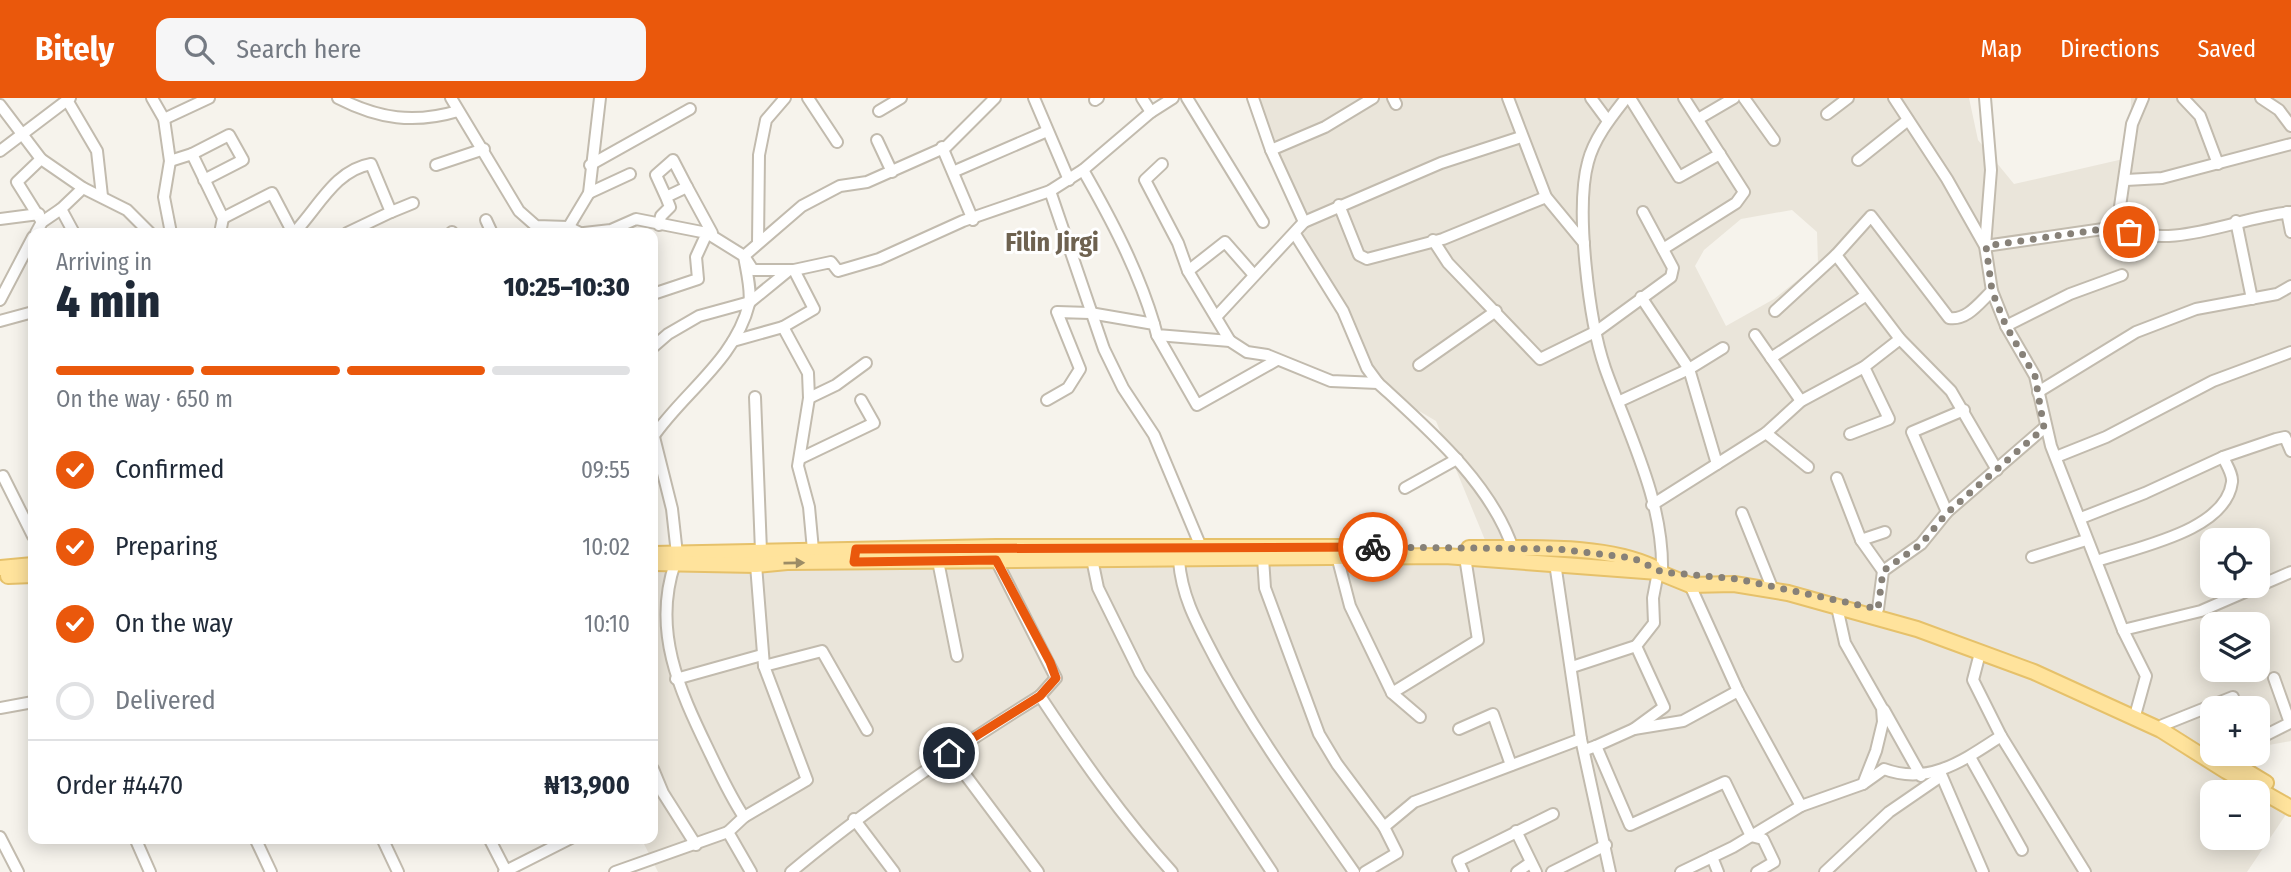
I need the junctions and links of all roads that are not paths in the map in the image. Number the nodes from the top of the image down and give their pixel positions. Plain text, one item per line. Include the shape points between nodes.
1 (152, 98) edge
2 (209, 98) edge
3 (338, 98) edge
4 (451, 98) edge
5 (600, 98) edge
6 (786, 98) edge
7 (808, 98) edge
8 (901, 98) edge
9 (995, 98) edge
10 (1034, 98) edge
11 (1142, 98) edge
12 (1173, 98) edge
13 (1187, 98) edge
14 (1253, 98) edge
15 (1373, 98) edge
16 (1508, 98) edge
17 (1591, 98) edge
18 (1628, 98) edge
19 (1684, 98) edge
20 (1734, 98) edge
21 (1744, 98) edge
22 (1848, 98) edge
23 (1894, 98) edge
24 (1984, 98) edge
25 (2143, 98) edge
26 (2183, 98) edge
27 (2261, 98) edge
28 (68, 99) edge
29 (0, 105) edge
30 (690, 109) dead end
31 (458, 111) junction
32 (878, 111) dead end
33 (1151, 112) junction
34 (1827, 114) dead end
35 (164, 119) junction
36 (1698, 120) junction
37 (1908, 120) junction
38 (1608, 121) junction
39 (2291, 126) edge
40 (1045, 132) junction
41 (20, 134) junction
42 (1521, 137) junction
43 (877, 140) dead end
44 (1774, 140) dead end
45 (836, 142) dead end
46 (2291, 144) edge
47 (942, 147) junction
48 (484, 149) junction
49 (1271, 150) junction
50 (0, 151) edge
51 (192, 154) junction
52 (1720, 154) junction
53 (41, 159) junction
54 (1858, 160) dead end
55 (170, 161) junction
56 (1162, 164) dead end
57 (2218, 164) junction
58 (436, 165) dead end
59 (590, 165) junction
60 (1083, 170) junction
61 (892, 172) junction
62 (955, 172) junction
63 (631, 174) dead end
64 (204, 180) junction
65 (1069, 180) junction
66 (2126, 180) junction
67 (687, 187) junction
68 (83, 188) junction
69 (1050, 191) junction
70 (589, 193) junction
71 (103, 196) junction
72 (666, 197) junction
73 (1546, 197) junction
74 (413, 203) dead end
75 (1339, 205) junction
76 (61, 209) junction
77 (391, 212) junction
78 (1643, 212) dead end
79 (2289, 212) edge
80 (40, 218) junction
81 (223, 218) junction
82 (0, 219) edge
83 (973, 219) junction
84 (486, 220) dead end
85 (2236, 221) junction
86 (1263, 222) dead end
87 (1304, 222) junction
88 (659, 225) junction
89 (2117, 227) junction
90 (36, 228) edge
91 (71, 228) edge
92 (145, 228) edge
93 (170, 228) edge
94 (221, 228) edge
95 (291, 228) edge
96 (298, 228) edge
97 (357, 228) edge
98 (490, 228) edge
99 (552, 228) edge
100 (568, 228) edge
101 (616, 228) edge
102 (2291, 232) edge
103 (710, 233) junction
104 (1295, 234) junction
105 (1433, 240) junction
106 (758, 243) junction
107 (1584, 243) junction
108 (28, 246) edge
109 (1986, 246) junction
110 (1662, 249) junction
111 (744, 256) junction
112 (1836, 256) junction
113 (791, 271) junction
114 (1188, 271) junction
115 (1253, 274) junction
116 (2122, 275) dead end
117 (2291, 286) edge
118 (1992, 291) junction
119 (658, 292) edge
120 (1865, 296) junction
121 (1641, 297) junction
122 (2252, 299) junction
123 (0, 300) edge
124 (750, 302) junction
125 (1496, 311) junction
126 (1775, 311) dead end
127 (28, 313) edge
128 (1090, 313) junction
129 (1216, 317) junction
130 (0, 321) edge
131 (2006, 326) junction
132 (783, 327) junction
133 (1155, 330) junction
134 (1597, 331) junction
135 (1755, 335) dead end
136 (1900, 339) junction
137 (733, 341) junction
138 (1230, 341) junction
139 (658, 343) edge
140 (1723, 348) dead end
141 (2291, 352) edge
142 (1771, 358) junction
143 (1277, 360) junction
144 (866, 363) dead end
145 (1419, 365) dead end
146 (1864, 367) junction
147 (1689, 369) junction
148 (1378, 383) junction
149 (2038, 392) junction
150 (755, 397) dead end
151 (809, 398) junction
152 (861, 400) dead end
153 (1047, 400) dead end
154 (1620, 401) junction
155 (1801, 401) junction
156 (1964, 410) junction
157 (2044, 428) junction
158 (658, 430) edge
159 (1766, 433) junction
160 (1850, 434) dead end
161 (2291, 451) edge
162 (658, 454) edge
163 (2056, 457) junction
164 (2223, 457) junction
165 (801, 458) junction
166 (1457, 459) junction
167 (1717, 464) junction
168 (1808, 467) dead end
169 (1997, 470) junction
170 (3, 477) dead end
171 (1837, 478) dead end
172 (1405, 488) dead end
173 (1652, 505) junction
174 (1742, 513) dead end
175 (1947, 513) junction
176 (2081, 518) junction
177 (28, 526) edge
178 (1885, 532) dead end
179 (1861, 540) junction
180 (2086, 540) junction
181 (1201, 547) junction
182 (1514, 549) junction
183 (813, 550) junction
184 (658, 555) edge
185 (855, 556) junction
186 (1337, 556) junction
187 (1465, 557) junction
188 (2032, 557) dead end
189 (676, 558) junction
190 (759, 558) junction
191 (1264, 558) junction
192 (1093, 559) junction
193 (996, 560) junction
194 (938, 561) junction
195 (1179, 561) junction
196 (2097, 561) junction
197 (1555, 562) junction
198 (658, 563) edge
199 (28, 565) edge
200 (0, 568) edge
201 (1883, 571) junction
202 (1660, 572) junction
203 (2291, 572) edge
204 (28, 575) edge
205 (0, 576) edge
206 (1690, 585) junction
207 (1771, 585) junction
208 (1837, 607) junction
209 (1878, 609) junction
210 (2123, 631) junction
211 (1636, 646) junction
212 (1980, 653) junction
213 (957, 656) dead end
214 (763, 661) junction
215 (1572, 667) junction
216 (2274, 678) dead end
217 (676, 679) junction
218 (1738, 691) junction
219 (1392, 693) junction
220 (1040, 696) junction
221 (28, 703) edge
222 (0, 708) edge
223 (1882, 708) junction
224 (2200, 710) edge
225 (2136, 712) junction
226 (1420, 717) dead end
227 (2163, 726) junction
228 (1459, 729) dead end
229 (1634, 729) junction
230 (867, 730) dead end
231 (2270, 732) edge
232 (2001, 736) junction
233 (2200, 744) edge
234 (1587, 745) junction
235 (949, 753) junction
236 (1970, 757) junction
237 (1511, 765) junction
238 (2238, 766) edge
239 (1940, 772) junction
240 (1922, 776) junction
241 (1863, 784) junction
242 (658, 792) edge
243 (2291, 799) edge
244 (1801, 806) junction
245 (2291, 808) edge
246 (1553, 814) dead end
247 (744, 817) junction
248 (854, 819) junction
249 (1384, 827) junction
250 (1516, 831) junction
251 (728, 832) junction
252 (1751, 836) junction
253 (0, 837) edge
254 (138, 844) edge
255 (258, 844) edge
256 (385, 844) edge
257 (492, 844) edge
258 (559, 844) edge
259 (696, 845) junction
260 (1606, 845) junction
261 (2022, 850) dead end
262 (1712, 857) junction
263 (1533, 867) edge
264 (18, 872) edge
265 (150, 872) edge
266 (271, 872) edge
267 (398, 872) edge
268 (505, 872) edge
269 (615, 872) edge
270 (751, 872) edge
271 (791, 872) edge
272 (894, 872) edge
273 (1038, 872) edge
274 (1172, 872) edge
275 (1272, 872) edge
276 (1354, 872) edge
277 (1365, 872) edge
278 (1463, 872) edge
279 (1517, 872) edge
280 (1552, 872) edge
281 (1610, 872) edge
282 (1681, 872) edge
283 (1718, 872) edge
284 (1757, 872) edge
285 (1825, 872) edge
286 (1983, 872) edge
287 (2085, 872) edge

1 - 35 street
2 - 35 street
3 - 31 street via 378,115 427,120
4 - 31 street
5 - 59 street
6 - 106 street via 766,120 759,155
7 - 45 street
8 - 32 street
9 - 47 street
10 - 40 street
11 - 33 street
12 - 33 street
13 - 86 street
14 - 49 street
15 - 49 street via 1325,127
16 - 42 street
17 - 38 street
18 - 38 street
18 - 52 street via 1679,177
19 - 36 street
20 - 36 street
21 - 44 street
22 - 34 street
23 - 37 street
24 - 109 street via 1991,170
25 - 66 street via 2132,124
26 - 57 street via 2200,116
27 - 39 street via 2279,110
28 - 41 street
28 - 71 street via 97,151
29 - 41 street
30 - 59 street
31 - 48 street
33 - 60 street
35 - 55 street
36 - 52 street
37 - 54 street
37 - 109 street
38 - 107 street via 1588,160 1582,202
40 - 62 street
40 - 65 street
41 - 50 street
41 - 53 street
42 - 73 street
42 - 75 street via 1441,163
43 - 61 street
46 - 57 street
47 - 61 street
47 - 62 street
48 - 58 street
48 - 99 street via 519,211 536,226
49 - 87 street
51 - 55 street
51 - 64 street
51 - 64 street via 229,135 243,160
52 - 110 street via 1744,191 1742,197
53 - 68 street
53 - 80 street via 17,183
55 - 93 street via 164,197
56 - 114 street via 1145,180
57 - 66 street
59 - 70 street
60 - 65 street
60 - 133 street via 1146,297
61 - 106 street via 840,186 812,201
62 - 83 street
63 - 70 street
64 - 81 street
65 - 69 street
66 - 89 street
67 - 72 street
67 - 72 street via 673,160 656,175
67 - 103 street
68 - 71 street
68 - 76 street
69 - 83 street
69 - 128 street
70 - 100 street
71 - 92 street
72 - 88 street via 670,207
73 - 105 street
73 - 107 street
74 - 77 street
75 - 87 street
75 - 105 street via 1362,259
76 - 80 street
76 - 91 street
77 - 96 street via 371,164 356,167 335,182
77 - 97 street
78 - 110 street
79 - 85 street
79 - 102 street
80 - 82 street
80 - 90 street
81 - 94 street
81 - 95 street via 272,193
83 - 113 street via 879,259 838,271 831,262
84 - 98 street
85 - 89 street via 2168,238
85 - 122 street
87 - 104 street
88 - 101 street via 636,219
88 - 103 street
89 - 109 street
103 - 111 street
103 - 119 street via 696,257 698,279
104 - 115 street
104 - 148 street via 1343,311
105 - 125 street
106 - 111 street
107 - 134 street
108 - 123 street
109 - 118 street
110 - 121 street via 1674,273
111 - 113 street via 753,270
111 - 124 street
112 - 118 street via 1871,216 1949,318 1968,313
112 - 120 street
112 - 126 street
113 - 124 street
113 - 132 street via 814,309
114 - 115 street via 1225,242
114 - 129 street
115 - 129 street
116 - 131 street via 2070,294
117 - 122 street
118 - 131 street
120 - 136 street
120 - 142 street
121 - 134 street
121 - 147 street
122 - 149 street via 2196,309 2136,332
124 - 137 street
124 - 139 street via 699,316
125 - 134 street via 1540,359
125 - 145 street
127 - 130 street
128 - 133 street
128 - 153 street via 1057,312 1080,369 1068,388
128 - 181 street via 1122,388 1154,435
129 - 138 street
131 - 149 street via 2035,376
132 - 137 street
132 - 151 street via 808,373
133 - 138 street
133 - 143 street via 1197,405
134 - 154 street
135 - 142 street
136 - 146 street
136 - 156 street
137 - 158 street
138 - 143 street via 1247,352
140 - 147 street
141 - 163 street via 2213,381 2106,437
142 - 155 street
143 - 148 street via 1331,381
144 - 151 street
146 - 155 street
146 - 160 street via 1889,419
147 - 154 street
147 - 167 street
148 - 166 street
149 - 157 street
150 - 190 street
151 - 165 street
152 - 165 street via 874,423
154 - 173 street
155 - 159 street
156 - 169 street
156 - 175 street via 1912,432
157 - 163 street
157 - 169 street
159 - 167 street
159 - 168 street
161 - 164 street via 2285,437
162 - 189 street via 673,509
163 - 176 street
164 - 176 street
164 - 196 street via 2233,480 2226,503 2205,523
165 - 183 street via 798,466 809,507
166 - 172 street
166 - 182 street via 1488,501
167 - 173 street
169 - 175 street
170 - 177 street
171 - 179 street
173 - 202 street via 1663,543
174 - 207 street
175 - 201 street via 1921,544
176 - 180 street
178 - 179 street
179 - 201 street
180 - 188 street
180 - 196 street
181 - 182 main road
181 - 185 main road
182 - 202 main road via 1633,558
183 - 185 main road
183 - 190 main road
184 - 189 main road
190 -> 185 main road
185 - 194 main road
186 - 187 main road
186 - 191 main road
186 - 219 street via 1350,606
187 - 197 main road
187 - 219 street via 1478,640
189 - 190 main road
189 - 198 main road
189 - 217 street via 666,591
190 - 214 street
191 - 195 main road
191 - 249 street via 1265,588 1318,734
192 - 193 main road
192 - 195 main road
192 - 275 street via 1098,588 1140,673
193 - 194 main road
193 - 220 street via 1056,678
194 - 213 street
195 - 276 street via 1189,608 1244,713
196 - 210 street
197 - 202 main road
197 - 215 street
199 - 200 main road
201 - 209 street
202 - 206 main road
202 - 207 main road
202 - 211 street via 1653,598 1654,623
203 - 210 street via 2201,611
204 - 205 main road
206 - 208 main road via 1734,584
206 - 218 street
207 - 209 main road
208 - 212 main road via 1917,629
208 - 223 street via 1845,643
209 - 225 main road via 2064,678
210 - 225 street via 2146,677
211 - 215 street
211 - 229 street via 1664,707
212 - 232 street via 1973,680
212 - 245 main road via 2034,672 2161,730
214 - 217 street
214 - 230 street via 822,650
214 - 247 street via 807,780
215 - 234 street
216 - 231 street via 2290,723
217 - 247 street
218 - 229 street via 1683,721
218 - 244 street
219 - 226 street
220 - 235 street
220 - 274 street via 1124,816
221 - 222 street
223 - 240 street
223 - 241 street via 1876,751
224 - 227 street
225 - 227 main road
227 - 233 main road
228 - 237 street via 1493,714
229 - 234 street
232 - 236 street
232 - 287 street
234 - 237 street
234 - 252 street via 1630,825 1725,782
234 - 260 street
235 - 248 street
235 - 273 street
236 - 239 street
236 - 261 street
237 - 249 street via 1414,802
238 - 243 main road
239 - 240 street
239 - 285 street
239 - 286 street
240 - 241 street via 1884,769
241 - 244 street
242 - 259 street
244 - 252 street
246 - 250 street
247 - 251 street
248 - 271 street
248 - 272 street
249 - 277 street via 1397,853
250 - 263 street
250 - 278 street via 1458,861
251 - 259 street
251 - 270 street
252 - 262 street
252 - 284 street via 1763,839 1774,862
253 - 264 street
254 - 265 street
255 - 266 street
256 - 267 street
257 - 268 street
258 - 268 street
259 - 269 street
260 - 280 street
260 - 281 street
262 - 282 street
262 - 283 street
263 - 279 street

